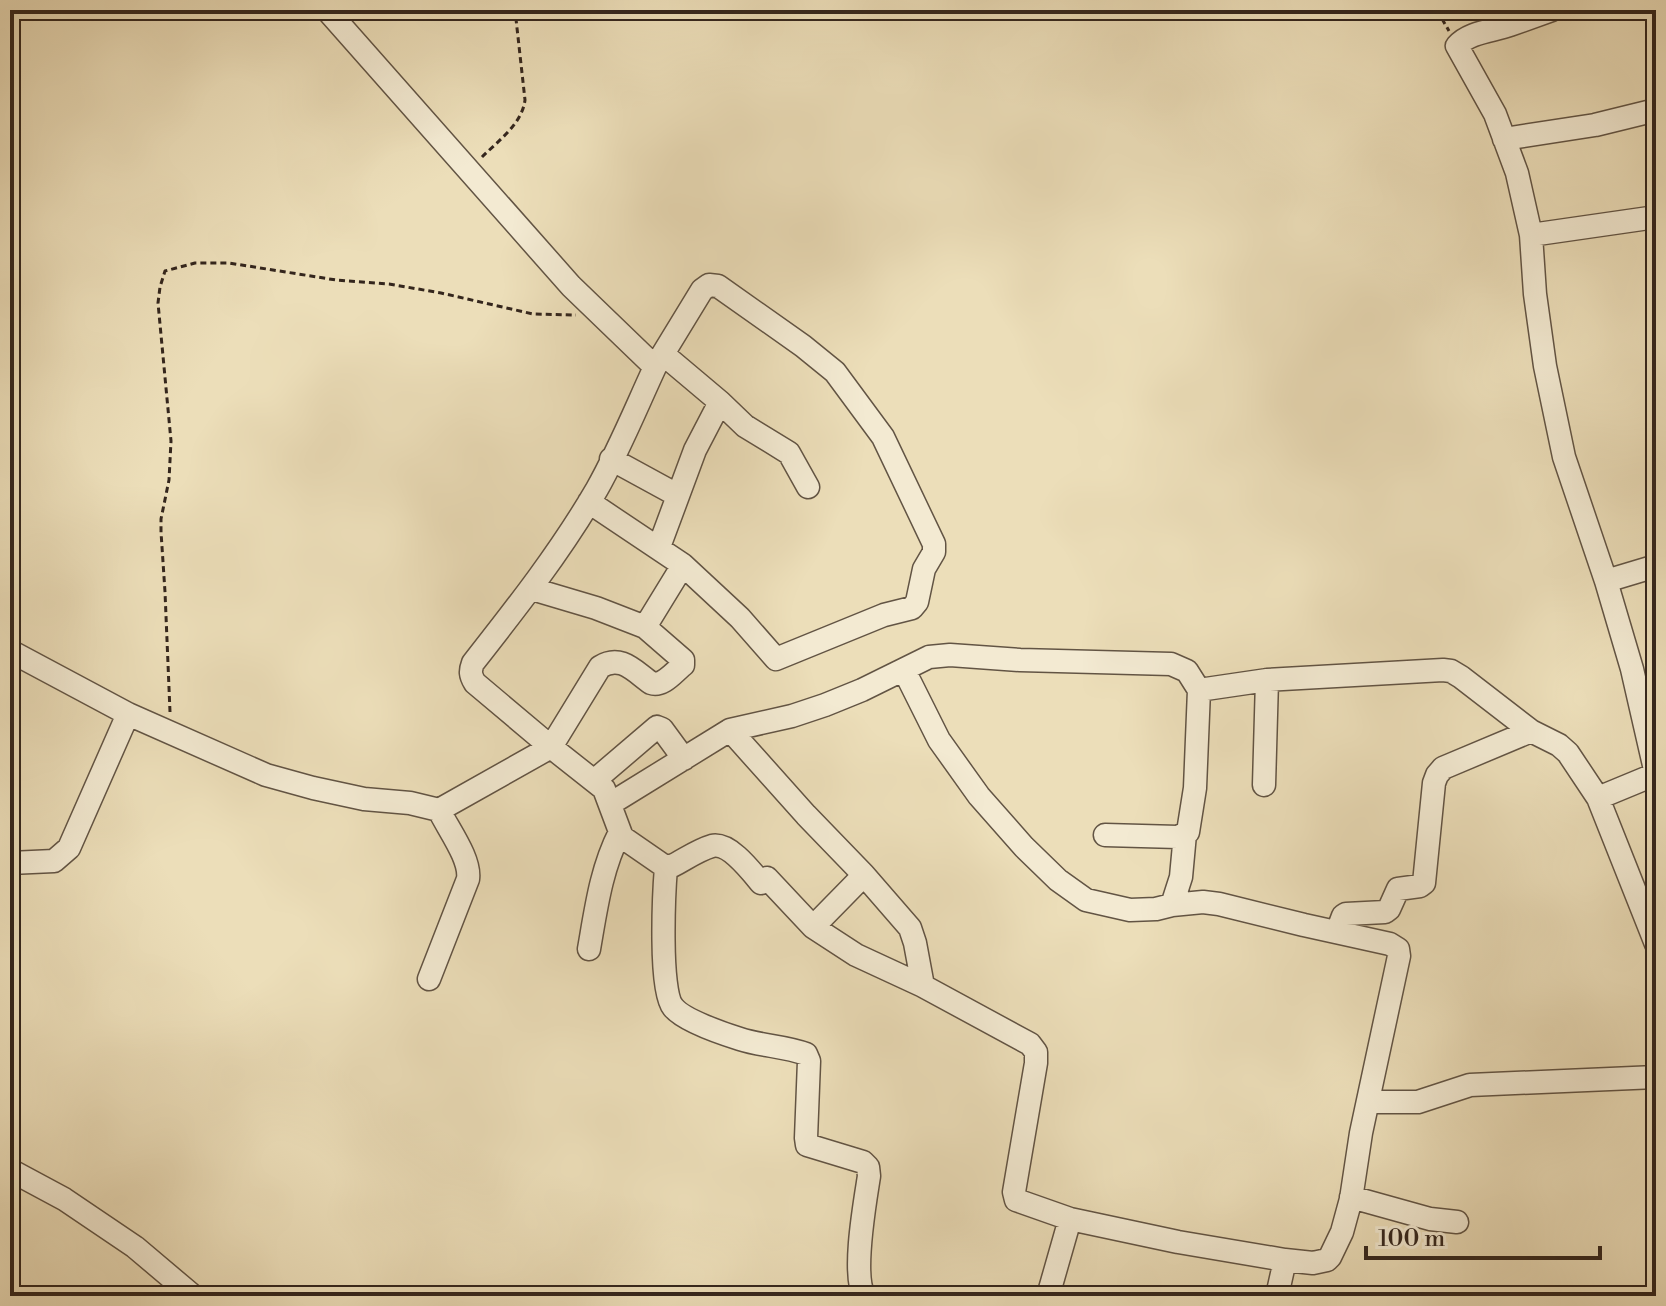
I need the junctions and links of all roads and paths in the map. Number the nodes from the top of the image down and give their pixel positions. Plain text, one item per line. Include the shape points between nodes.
1 (327, 10) edge
2 (515, 10) edge
3 (1552, 10) edge
4 (1656, 110) edge
5 (1504, 139) junction
6 (468, 171) junction
7 (1656, 217) edge
8 (1531, 235) junction
9 (600, 315) junction
10 (659, 360) junction
11 (720, 402) junction
12 (611, 459) junction
13 (808, 487) dead end
14 (677, 495) junction
15 (589, 502) junction
16 (659, 547) junction
17 (683, 565) junction
18 (1656, 566) edge
19 (1606, 581) junction
20 (532, 589) junction
21 (645, 627) junction
22 (10, 651) edge
23 (904, 670) junction
24 (1267, 680) junction
25 (1199, 690) junction
26 (128, 714) junction
27 (730, 730) junction
28 (1531, 731) junction
29 (171, 732) junction
30 (551, 747) junction
31 (684, 759) junction
32 (1656, 774) edge
33 (595, 780) junction
34 (1264, 785) dead end
35 (1598, 798) junction
36 (610, 804) junction
37 (439, 810) junction
38 (620, 832) junction
39 (1185, 834) junction
40 (1105, 835) dead end
41 (10, 863) edge
42 (666, 867) junction
43 (864, 875) junction
44 (1172, 905) junction
45 (813, 927) junction
46 (1337, 932) junction
47 (1656, 944) edge
48 (589, 949) dead end
49 (429, 979) dead end
50 (923, 986) junction
51 (1656, 1077) edge
52 (1368, 1102) junction
53 (10, 1170) edge
54 (1351, 1197) junction
55 (1070, 1219) junction
56 (1457, 1222) dead end
57 (1285, 1260) junction
58 (193, 1296) edge
59 (864, 1296) edge
60 (1048, 1296) edge
61 (1277, 1296) edge

1 - 6 street
2 - 6 path via 524,108
3 - 5 street via 1458,44
4 - 5 street
5 - 8 street
6 - 9 street
7 - 8 street
8 - 19 street via 1545,366 1564,457
9 - 10 street
9 - 29 path via 533,314 389,284 229,263 195,263 165,271 158,303 171,441 161,519
10 - 11 street
10 - 12 street
10 - 17 street via 702,290 718,286 835,372 883,437 934,547 912,608 780,659
11 - 13 street via 745,426 789,453
11 - 14 street
12 - 14 street
12 - 15 street
14 - 16 street
15 - 16 street
15 - 20 street
16 - 17 street
17 - 21 street
18 - 19 street
19 - 32 street
20 - 21 street
20 - 30 street via 470,672 475,683
21 - 30 street via 682,658 683,665 657,685 616,661 600,667
22 - 26 street
23 - 25 street via 929,657 950,655 1171,664 1187,671
23 - 27 street via 825,705
23 - 44 street via 939,740 979,796 1058,880 1086,900 1130,910
24 - 25 street
24 - 28 street via 1451,671
24 - 34 street
25 - 39 street via 1195,788
26 - 29 street
26 - 41 street via 69,848 54,861
27 - 31 street
27 - 43 street
28 - 35 street via 1564,748
28 - 46 street via 1443,768 1434,783 1424,883 1398,889 1385,912 1346,914
29 - 37 street via 266,775 364,799
30 - 33 street
30 - 37 street
31 - 33 street via 658,727
31 - 36 street
32 - 35 street
33 - 36 street
35 - 47 street
36 - 38 street
37 - 49 street via 469,872
38 - 42 street
38 - 48 street via 603,873
39 - 40 street
39 - 44 street
42 - 45 street via 719,847 738,857 761,883 767,878
42 - 59 street via 664,941 671,1006 742,1040 806,1054 807,1145 868,1167 860,1254
43 - 45 street
43 - 50 street via 910,928
44 - 46 street via 1219,904
45 - 50 street via 856,955
46 - 52 street via 1398,949
50 - 55 street via 1034,1047 1037,1057 1014,1197
51 - 52 street via 1470,1085 1418,1102
52 - 54 street
53 - 58 street via 135,1247
54 - 56 street
54 - 57 street via 1342,1232 1327,1260
55 - 57 street
55 - 60 street
57 - 61 street

